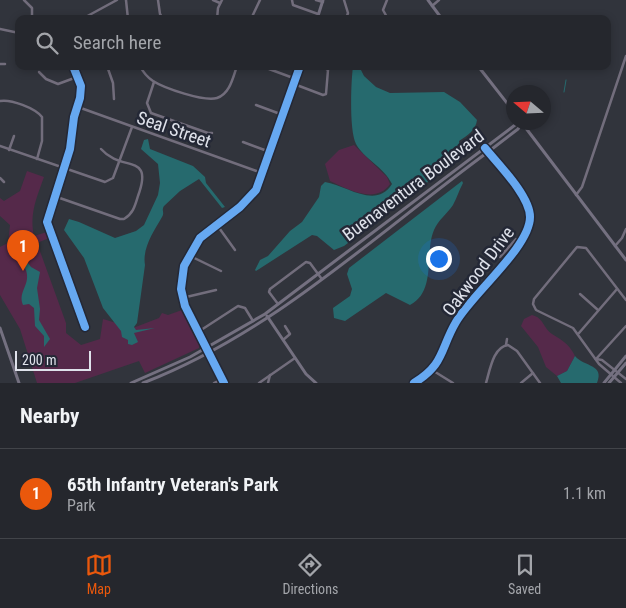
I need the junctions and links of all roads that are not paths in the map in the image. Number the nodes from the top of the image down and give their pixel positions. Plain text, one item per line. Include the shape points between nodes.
1 (24, 0) edge
2 (116, 0) edge
3 (126, 0) edge
4 (158, 0) edge
5 (213, 0) edge
6 (260, 0) edge
7 (292, 0) edge
8 (316, 0) edge
9 (344, 0) edge
10 (387, 0) edge
11 (428, 0) edge
12 (439, 0) edge
13 (323, 1) edge
14 (221, 2) edge
15 (432, 6) junction
16 (318, 14) joint
17 (32, 15) edge
18 (91, 15) edge
19 (128, 15) edge
20 (161, 15) edge
21 (218, 15) edge
22 (253, 15) edge
23 (347, 15) edge
24 (386, 15) edge
25 (439, 15) edge
26 (0, 29) edge
27 (15, 32) edge
28 (626, 56) edge
29 (0, 64) edge
30 (5, 64) dead end
31 (74, 70) edge
32 (108, 70) edge
33 (143, 70) edge
34 (235, 70) edge
35 (272, 70) edge
36 (299, 70) edge
37 (328, 70) edge
38 (481, 70) edge
39 (40, 72) dead end
40 (77, 77) junction
41 (296, 79) junction
42 (154, 82) junction
43 (294, 84) junction
44 (114, 99) dead end
45 (0, 101) edge
46 (506, 102) edge
47 (256, 106) dead end
48 (78, 108) junction
49 (283, 116) junction
50 (132, 127) junction
51 (508, 130) edge
52 (517, 130) edge
53 (527, 130) edge
54 (212, 132) dead end
55 (14, 136) dead end
56 (243, 142) dead end
57 (0, 146) edge
58 (485, 148) junction
59 (101, 149) dead end
60 (9, 150) junction
61 (270, 152) junction
62 (488, 152) junction
63 (37, 159) junction
64 (120, 161) junction
65 (64, 168) junction
66 (263, 173) junction
67 (0, 178) edge
68 (4, 182) dead end
69 (576, 195) junction
70 (54, 196) junction
71 (216, 224) junction
72 (626, 230) edge
73 (516, 239) dead end
74 (615, 246) junction
75 (235, 250) dead end
76 (188, 255) junction
77 (500, 257) dead end
78 (626, 260) edge
79 (220, 271) dead end
80 (325, 273) junction
81 (320, 276) junction
82 (617, 289) junction
83 (216, 290) dead end
84 (580, 294) dead end
85 (182, 298) junction
86 (626, 300) edge
87 (278, 304) junction
88 (598, 310) junction
89 (266, 315) junction
90 (253, 321) junction
91 (285, 326) dead end
92 (626, 326) edge
93 (84, 327) dead end
94 (0, 328) edge
95 (197, 332) junction
96 (579, 333) junction
97 (507, 339) dead end
98 (283, 340) junction
99 (506, 345) junction
100 (207, 351) junction
101 (626, 356) edge
102 (295, 358) junction
103 (596, 359) junction
104 (626, 363) edge
105 (432, 370) junction
106 (616, 371) junction
107 (533, 373) junction
108 (270, 374) junction
109 (612, 375) junction
110 (626, 379) edge
111 (223, 381) edge
112 (19, 383) edge
113 (131, 383) edge
114 (142, 383) edge
115 (214, 383) edge
116 (259, 383) edge
117 (268, 383) edge
118 (316, 383) edge
119 (414, 383) edge
120 (453, 383) edge
121 (486, 383) edge
122 (521, 383) edge
123 (540, 383) edge
124 (604, 383) edge
125 (609, 383) edge
126 (621, 383) edge

1 - 17 street via 32,8
2 - 18 street
3 - 19 street
4 - 20 street
5 - 14 street
6 - 22 street
7 - 16 street via 293,5
8 - 13 street
9 - 23 street
10 - 24 street via 383,10
11 - 15 main road
12 - 15 street
13 - 16 main road
14 - 21 street
15 - 25 main road
26 - 27 street
28 - 69 street via 582,187
29 - 30 street
31 - 40 street
32 - 44 street
33 - 42 street
34 - 42 street via 228,88 218,98 198,97
35 - 41 street
36 - 41 main road
37 - 43 street via 326,94
38 - 46 main road
39 - 40 street via 58,84
40 - 48 street via 81,92
41 - 43 main road
42 - 54 street via 148,103 151,114
43 - 49 main road
45 - 63 street via 37,112 42,117 42,141
47 - 49 street
48 - 50 street, Seal Street
48 - 65 street
49 - 61 main road
50 - 64 street
50 - 66 street, Seal Street
51 - 58 main road, Buenaventura Boulevard
52 - 62 main road, Buenaventura Boulevard
53 - 69 main road
55 - 60 street
56 - 61 street
57 - 60 street
58 - 62 main road, Oakwood Drive
58 - 80 main road, Buenaventura Boulevard
59 - 64 street
60 - 63 street
61 - 66 main road
62 - 80 main road, Buenaventura Boulevard
62 - 105 main road, Oakwood Drive via 526,202 530,218 528,228 520,243 456,321
63 - 65 street
64 - 65 street via 113,178 105,182
64 - 70 street via 140,169 143,174 133,209 124,219
65 - 70 street
66 - 71 main road via 249,198
67 - 68 street
69 - 74 main road
70 - 93 street via 47,222
71 - 75 street
71 - 76 main road
72 - 74 street
73 - 77 street
74 - 78 main road
76 - 79 street
76 - 85 main road via 182,274
80 - 81 main road, Buenaventura Boulevard
81 - 87 main road, Buenaventura Boulevard
81 - 87 street via 306,262 270,289
81 - 89 main road, Buenaventura Boulevard
82 - 86 street
82 - 88 street
82 - 96 street via 586,248 577,247 533,304 536,310
83 - 85 street
84 - 88 street
85 - 95 main road
87 - 89 main road, Buenaventura Boulevard
88 - 96 street
89 - 90 main road, Buenaventura Boulevard
89 - 98 main road
89 - 100 main road, Buenaventura Boulevard
90 - 95 street via 245,308 238,306
90 - 100 main road, Buenaventura Boulevard
91 - 98 street via 290,334
92 - 103 street
94 - 112 main road
95 - 100 main road
96 - 103 street
97 - 99 street
98 - 102 main road
99 - 107 street via 518,351
99 - 121 street via 496,352
100 - 111 main road
100 - 113 main road, Buenaventura Boulevard
100 - 114 main road, Buenaventura Boulevard
101 - 106 main road
102 - 108 street
102 - 118 main road
103 - 106 street
103 - 109 street
104 - 106 main road
105 - 119 main road, Oakwood Drive
105 - 120 street
106 - 109 main road
106 - 110 street
107 - 122 street
107 - 123 street
108 - 116 street
108 - 117 street
109 - 124 main road
109 - 125 main road
109 - 126 street
111 - 115 street

